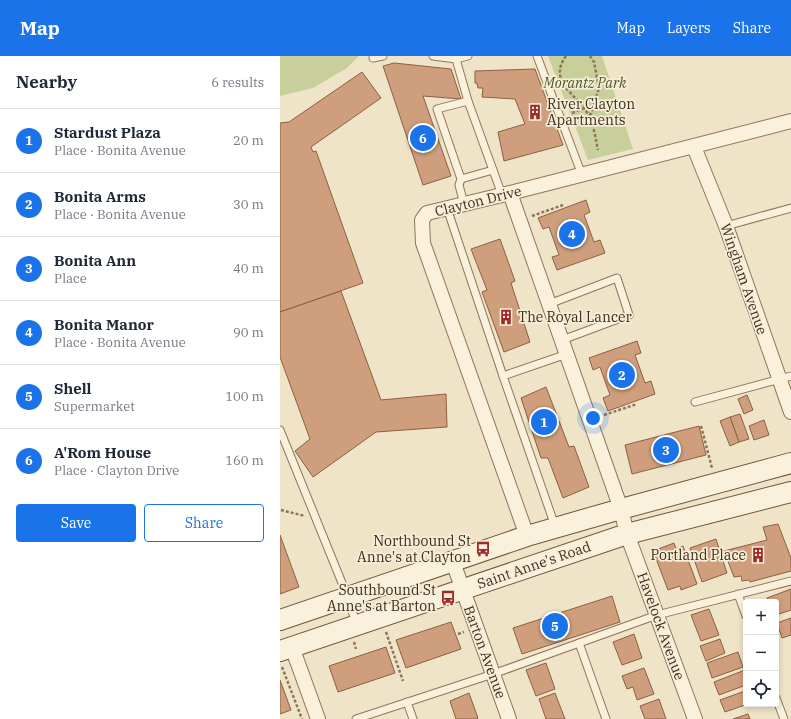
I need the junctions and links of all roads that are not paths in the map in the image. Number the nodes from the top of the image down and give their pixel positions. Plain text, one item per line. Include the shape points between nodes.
1 (383, 56) edge
2 (433, 56) edge
3 (468, 56) edge
4 (537, 56) edge
5 (373, 58) dead end
6 (456, 58) junction
7 (468, 101) junction
8 (791, 121) edge
9 (694, 147) junction
10 (493, 170) junction
11 (582, 175) junction
12 (461, 179) junction
13 (506, 194) junction
14 (464, 204) junction
15 (447, 208) junction
16 (791, 208) edge
17 (726, 226) junction
18 (549, 304) junction
19 (562, 340) junction
20 (567, 354) junction
21 (503, 376) junction
22 (785, 378) edge
23 (695, 402) dead end
24 (791, 412) edge
25 (280, 430) edge
26 (791, 463) edge
27 (790, 495) edge
28 (621, 509) junction
29 (555, 528) junction
30 (627, 534) junction
31 (527, 536) junction
32 (453, 562) junction
33 (791, 581) edge
34 (462, 589) junction
35 (738, 594) junction
36 (348, 597) junction
37 (743, 608) edge
38 (657, 615) junction
39 (280, 620) edge
40 (357, 625) junction
41 (579, 643) junction
42 (284, 654) edge
43 (493, 674) junction
44 (407, 702) junction
45 (779, 706) edge
46 (318, 719) edge
47 (356, 719) edge
48 (413, 719) edge
49 (509, 719) edge
50 (606, 719) edge
51 (695, 719) edge
52 (784, 719) edge

1 - 5 lane
2 - 6 lane
3 - 6 lane
4 - 11 lane
6 - 7 lane
7 - 10 lane
7 - 12 lane via 437,110
8 - 9 street, Clayton Drive
9 - 11 street, Clayton Drive
9 - 17 street, Wingham Avenue
10 - 12 lane
10 - 13 lane
11 - 13 street, Clayton Drive
12 - 14 lane via 459,185
13 - 14 street, Clayton Drive
13 - 18 street, Havelock Avenue
14 - 15 street, Clayton Drive
15 - 21 lane
15 - 31 street, Clayton Drive via 427,213 422,220 423,243
16 - 17 lane
17 - 22 street, Wingham Avenue
18 - 19 street, Havelock Avenue
18 - 19 lane via 617,278 629,315
19 - 20 street, Havelock Avenue
20 - 21 lane
20 - 28 street, Havelock Avenue
21 - 29 lane
22 - 23 lane
22 - 24 street, Wingham Avenue
25 - 36 lane
26 - 28 main road, Saint Anne's Road
27 - 30 main road, Saint Anne's Road
28 - 29 main road, Saint Anne's Road
28 - 30 street, Havelock Avenue
29 - 31 main road, Saint Anne's Road
30 - 34 main road, Saint Anne's Road
30 - 38 street, Havelock Avenue
31 - 32 main road, Saint Anne's Road
32 - 34 street, Barton Avenue
32 - 36 main road, Saint Anne's Road
33 - 35 lane
34 - 40 main road, Saint Anne's Road
34 - 43 street, Barton Avenue
35 - 37 lane
35 - 38 lane
36 - 39 main road, Saint Anne's Road
36 - 40 lane
38 - 41 lane
38 - 51 street, Havelock Avenue
40 - 42 main road, Saint Anne's Road
41 - 43 lane
41 - 50 lane
42 - 46 street
43 - 44 lane
43 - 49 street, Barton Avenue
44 - 47 lane
44 - 48 lane
45 - 52 lane

